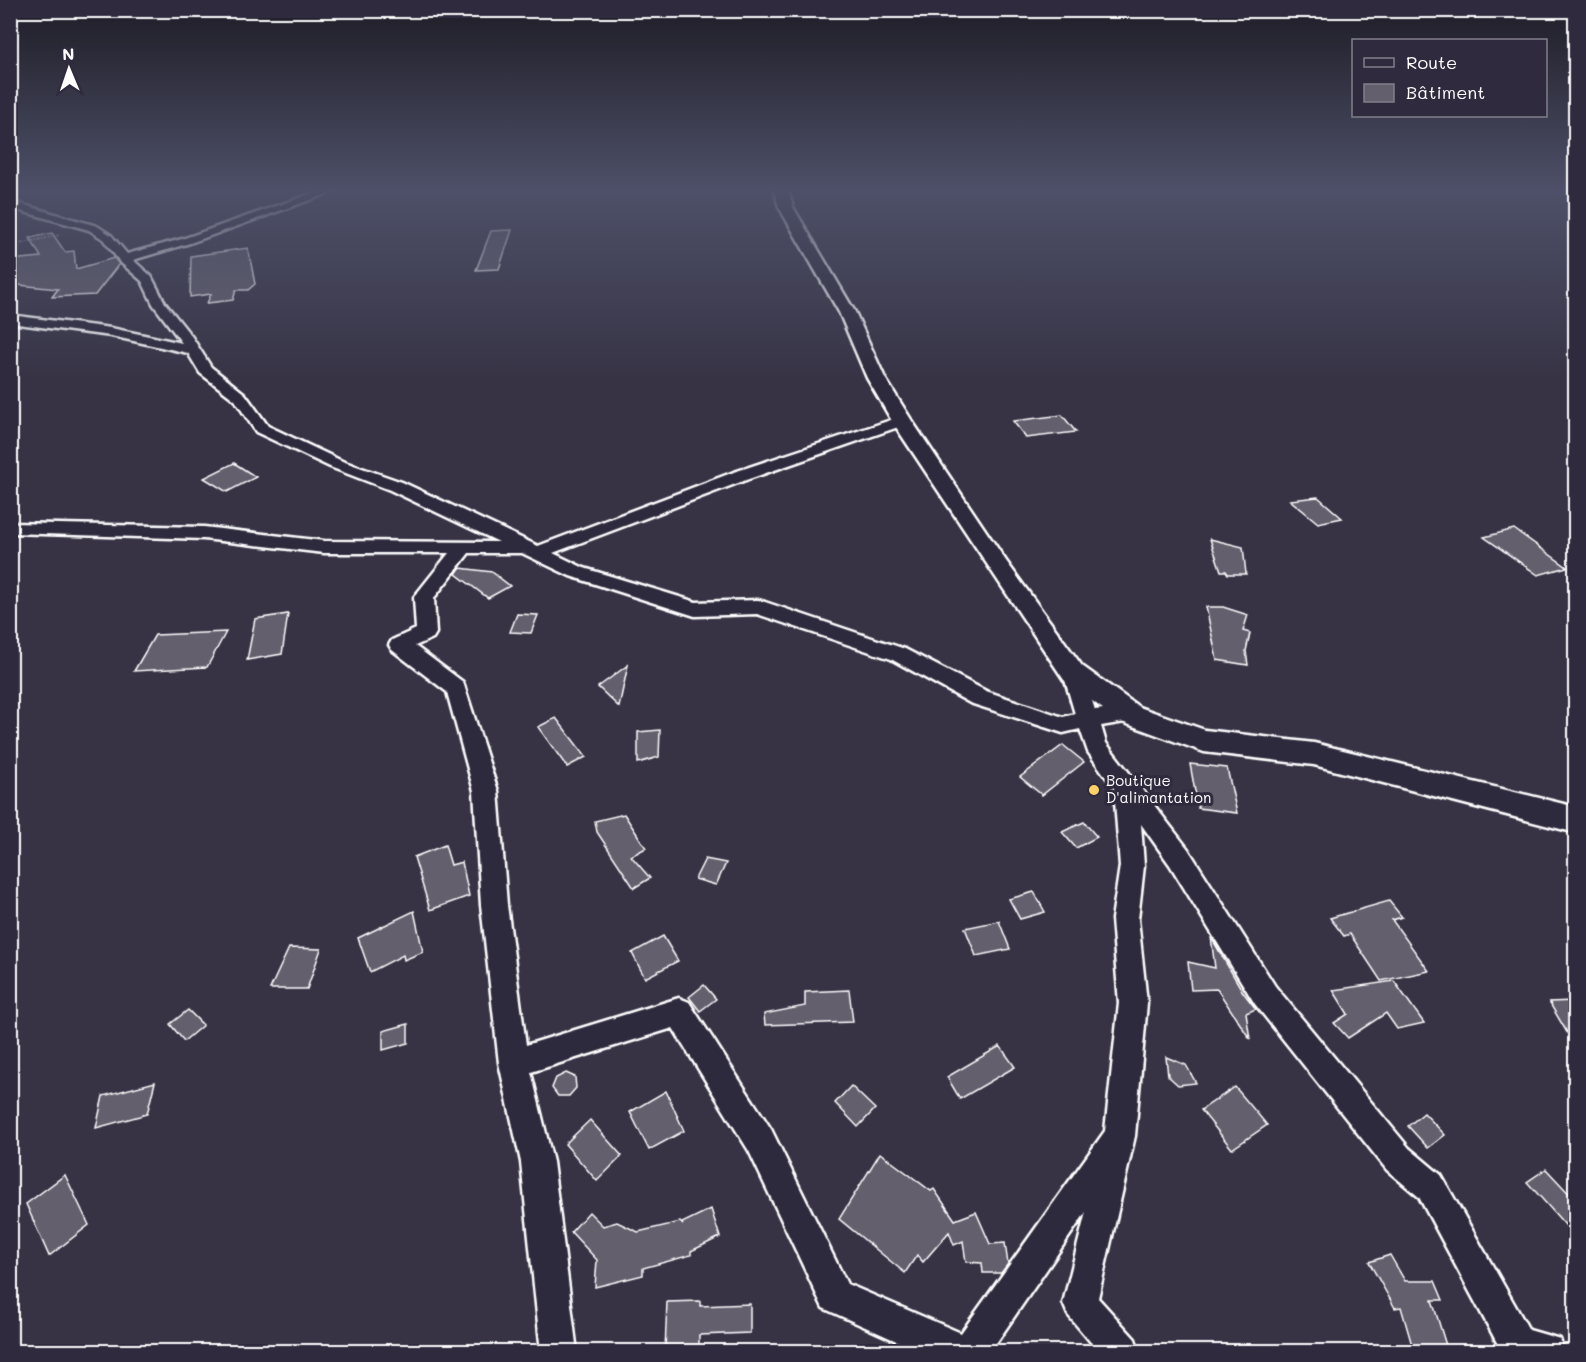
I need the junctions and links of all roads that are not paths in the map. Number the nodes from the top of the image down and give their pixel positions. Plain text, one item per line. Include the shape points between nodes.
1 (119, 253) edge
2 (146, 253) edge
3 (812, 253) edge
4 (124, 259) junction
5 (10, 319) edge
6 (193, 350) junction
7 (902, 421) junction
8 (10, 528) edge
9 (464, 547) junction
10 (532, 550) junction
11 (1073, 673) junction
12 (1129, 714) junction
13 (1087, 719) junction
14 (1126, 786) junction
15 (1575, 820) edge
16 (514, 1063) junction
17 (1120, 1136) junction
18 (1530, 1350) edge
19 (559, 1352) edge
20 (963, 1352) edge
21 (969, 1352) edge
22 (1122, 1352) edge

1 - 4 street
2 - 4 street
3 - 7 street
4 - 6 street via 147,279 159,304
5 - 6 street via 111,332
6 - 10 street via 205,370 240,397 262,429
7 - 10 street
7 - 11 street
8 - 9 street via 204,533 324,547
9 - 10 street
9 - 16 street via 424,597 426,633 399,645 456,688 486,792 494,905
10 - 13 street via 577,572 696,609 759,607 898,654 978,697 1063,725
11 - 12 street
11 - 13 street
12 - 13 street
12 - 15 street via 1204,741 1314,754
13 - 14 street via 1096,746
14 - 17 street via 1132,866 1125,919 1133,1003
14 - 18 street via 1179,857 1264,995 1398,1159 1430,1186
16 - 19 street via 537,1162
16 - 20 street via 679,1012 760,1140 835,1296
17 - 21 street
17 - 22 street via 1080,1303

